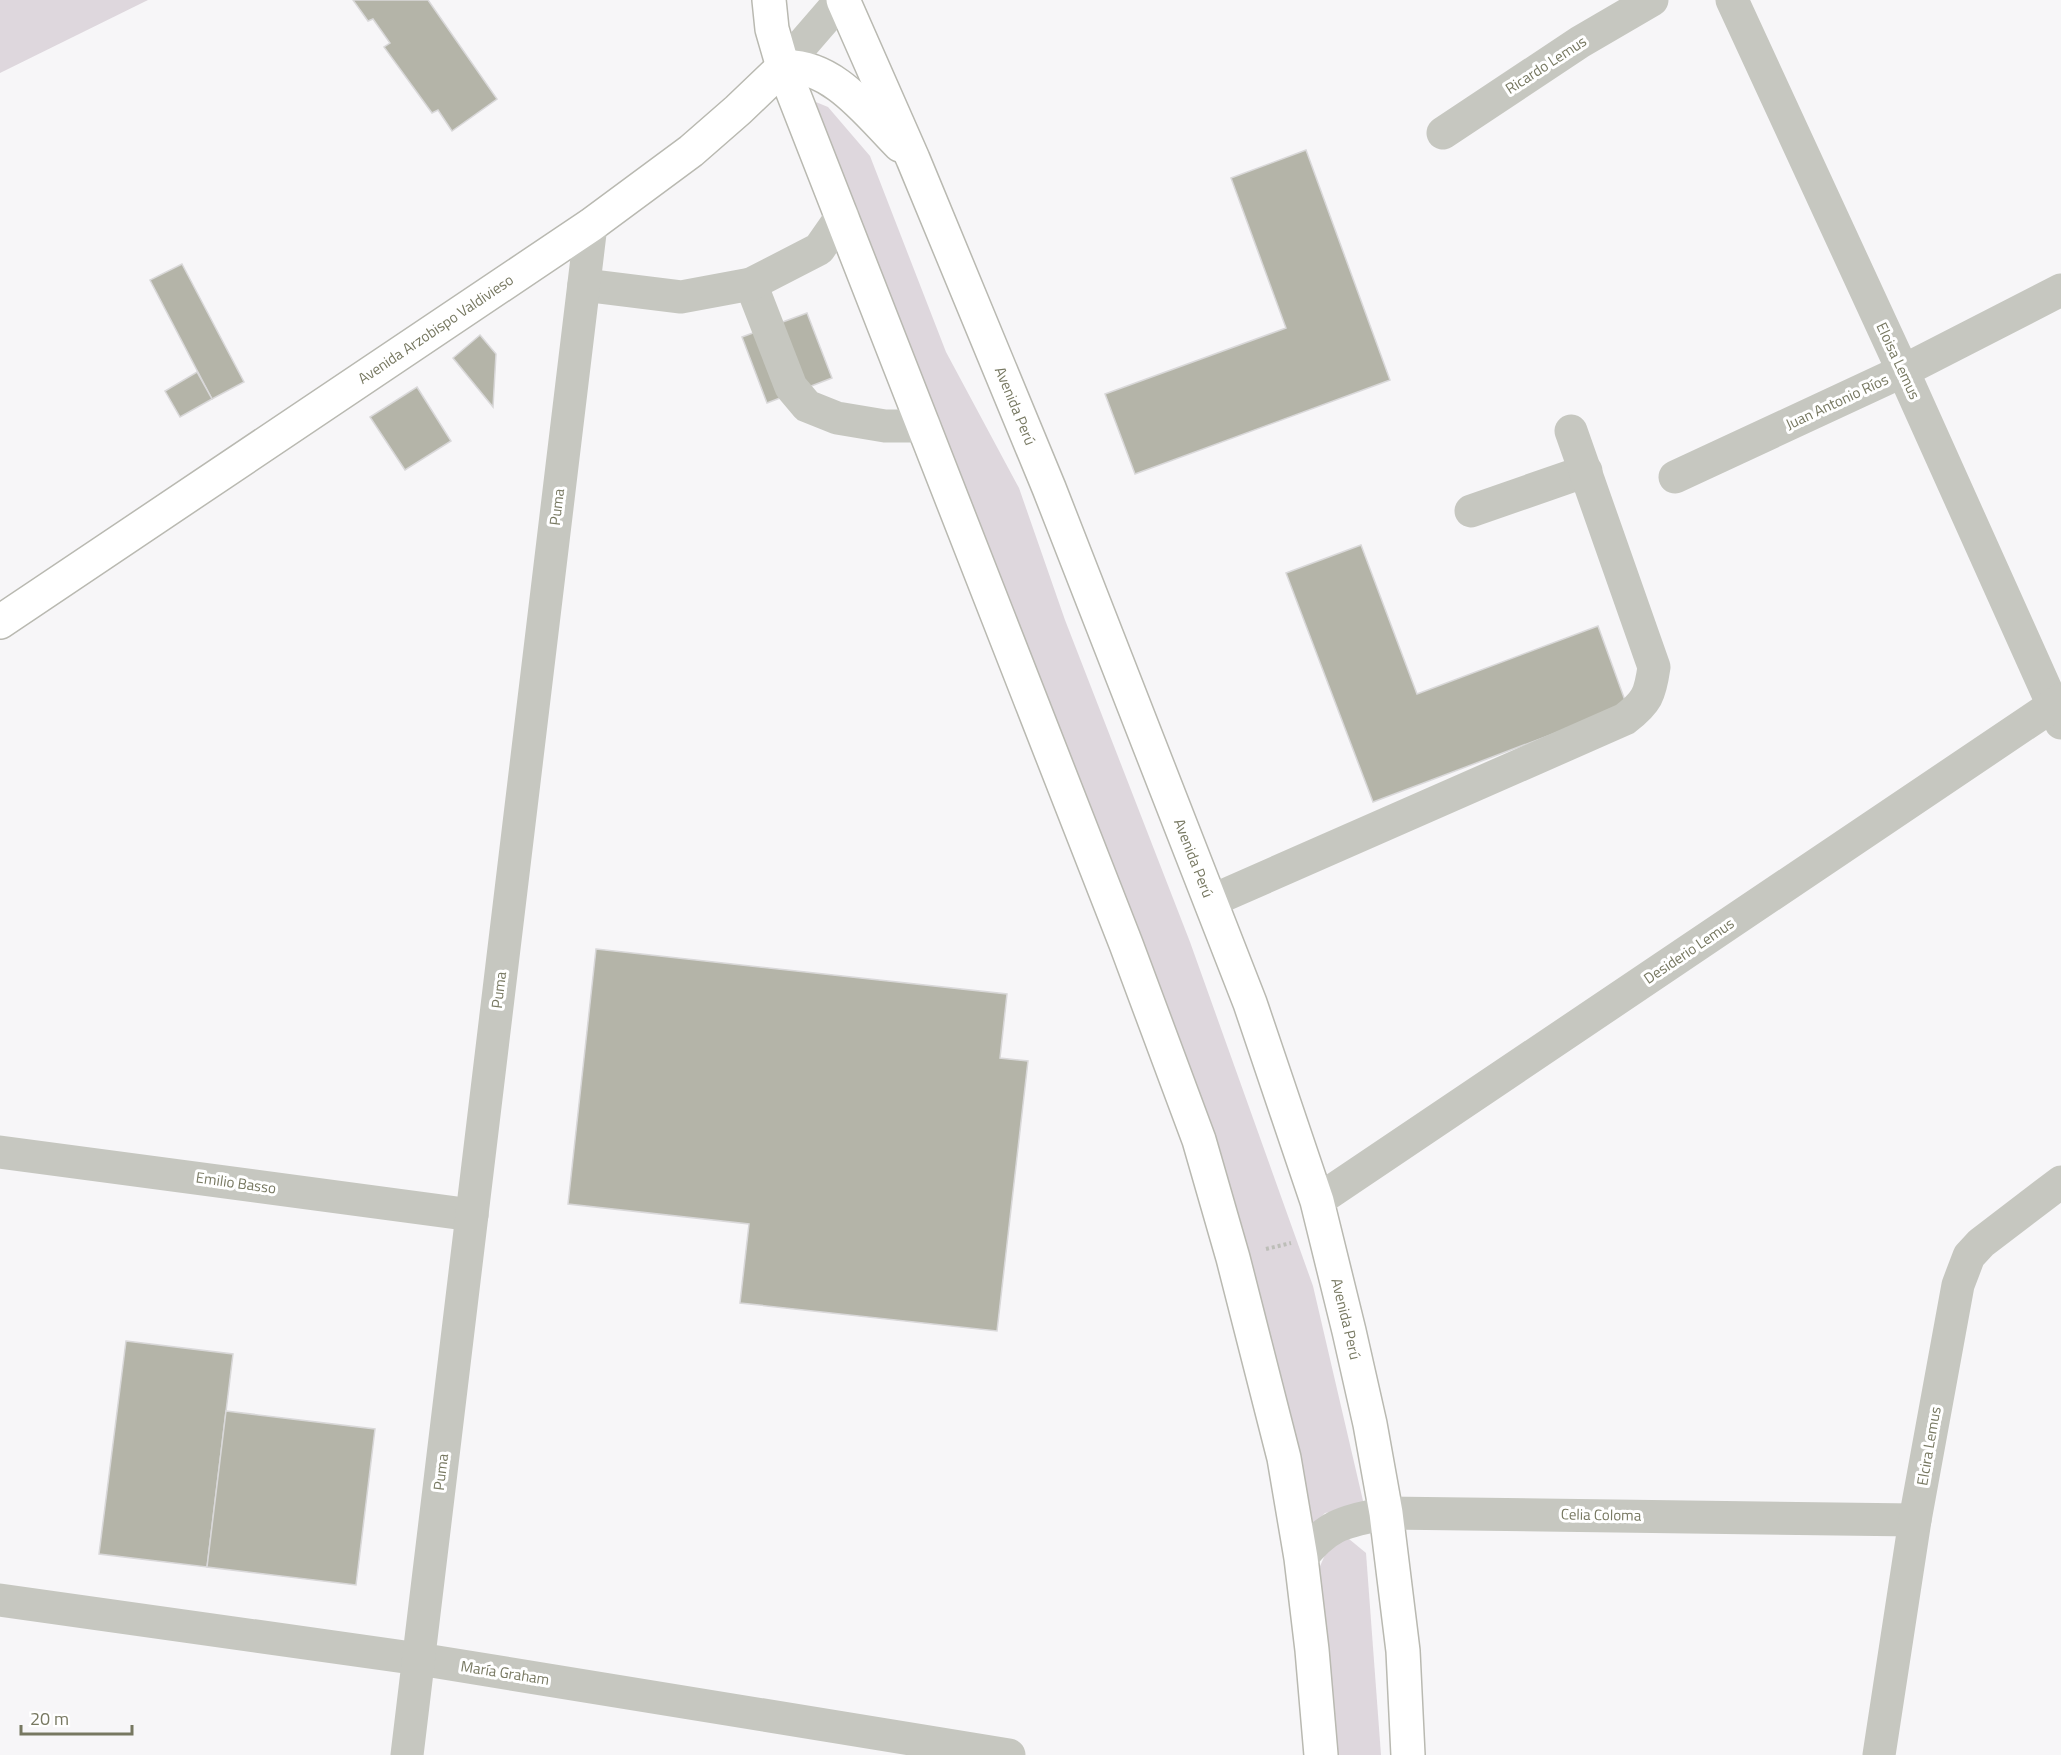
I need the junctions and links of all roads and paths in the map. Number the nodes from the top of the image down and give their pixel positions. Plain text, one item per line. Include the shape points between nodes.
1 (769, 0) edge
2 (842, 0) edge
3 (1653, 0) edge
4 (1732, 0) edge
5 (783, 68) junction
6 (1443, 133) dead end
7 (913, 159) junction
8 (842, 216) junction
9 (591, 225) junction
10 (751, 284) junction
11 (584, 285) junction
12 (2061, 290) edge
13 (1903, 370) junction
14 (924, 426) junction
15 (1572, 431) dead end
16 (1586, 471) junction
17 (1675, 477) dead end
18 (1471, 511) dead end
19 (0, 622) edge
20 (2058, 709) edge
21 (1211, 901) junction
22 (0, 1152) edge
23 (2061, 1182) edge
24 (1317, 1202) junction
25 (472, 1215) junction
26 (1325, 1235) junction
27 (1233, 1258) junction
28 (1386, 1513) junction
29 (1916, 1520) junction
30 (1301, 1558) junction
31 (0, 1600) edge
32 (419, 1659) junction
33 (407, 1755) edge
34 (1009, 1755) edge
35 (1321, 1755) edge
36 (1408, 1755) edge
37 (1879, 1755) edge

1 - 5 main road
2 - 5 street, Avenida Arzobispo Valdivieso
2 - 7 main road, Avenida Perú
3 - 6 street, Ricardo Lemus via 1580,42
4 - 13 street, Eloisa Lemus
5 - 7 main road via 815,71 838,85
5 - 8 main road
5 - 9 main road, Avenida Arzobispo Valdivieso via 691,151
7 - 21 main road, Avenida Perú via 1049,488
8 - 10 street via 819,249
8 - 14 main road
9 - 11 street, Puma
9 - 19 main road, Avenida Arzobispo Valdivieso
10 - 11 street via 681,297
10 - 14 street via 791,387 807,406 837,418 885,426
11 - 25 street, Puma
12 - 13 street, Juan Antonio Ríos
13 - 17 street, Juan Antonio Ríos
13 - 20 street, Eloisa Lemus
14 - 27 main road via 1199,1140
15 - 16 street
16 - 18 street
16 - 21 street via 1654,667 1651,688 1641,706 1625,719
20 - 24 street, Desiderio Lemus
21 - 24 main road, Avenida Perú
22 - 25 street, Emilio Basso
23 - 29 street, Elcira Lemus via 1996,1229 1969,1256 1958,1286
24 - 26 main road, Avenida Perú
25 - 32 street, Puma
26 - 27 path
26 - 28 main road, Avenida Perú via 1368,1414
27 - 30 main road via 1284,1458
28 - 29 street, Celia Coloma
28 - 30 street, Celia Coloma via 1335,1526 1316,1539
28 - 36 main road, Avenida Perú via 1403,1652
29 - 37 street, Elcira Lemus
30 - 35 main road
31 - 32 street, María Graham
32 - 33 street, Puma
32 - 34 street, María Graham

